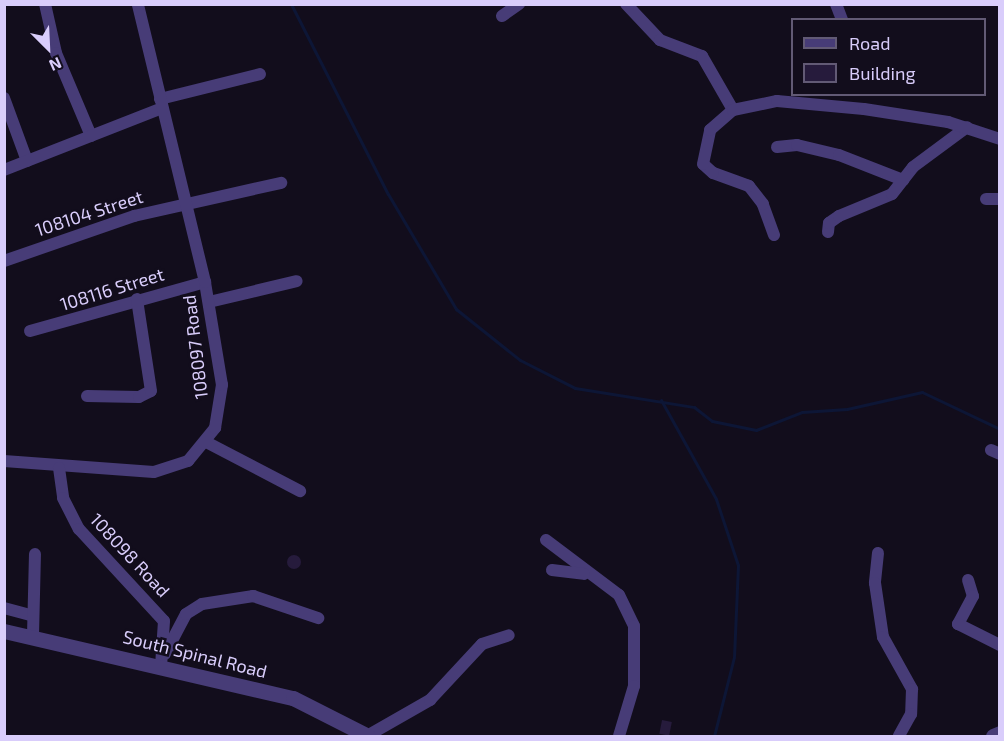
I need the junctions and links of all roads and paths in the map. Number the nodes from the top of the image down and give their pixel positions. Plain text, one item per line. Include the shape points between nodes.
1 (45, 4) edge
2 (138, 4) edge
3 (519, 4) edge
4 (626, 4) edge
5 (502, 16) dead end
6 (260, 74) dead end
7 (4, 98) edge
8 (831, 100) edge
9 (161, 103) junction
10 (733, 110) junction
11 (968, 127) junction
12 (91, 136) junction
13 (999, 139) edge
14 (777, 147) dead end
15 (27, 161) junction
16 (4, 170) edge
17 (903, 180) junction
18 (281, 183) dead end
19 (986, 199) dead end
20 (999, 199) edge
21 (187, 206) junction
22 (828, 232) dead end
23 (774, 235) dead end
24 (4, 261) edge
25 (206, 282) junction
26 (297, 282) dead end
27 (137, 299) junction
28 (209, 302) junction
29 (30, 331) dead end
30 (87, 396) dead end
31 (208, 443) junction
32 (4, 461) edge
33 (59, 468) junction
34 (300, 490) dead end
35 (546, 540) dead end
36 (878, 553) dead end
37 (35, 554) dead end
38 (552, 570) dead end
39 (585, 574) junction
40 (968, 580) dead end
41 (4, 608) edge
42 (33, 616) junction
43 (318, 618) dead end
44 (4, 631) edge
45 (33, 634) junction
46 (509, 634) dead end
47 (999, 645) edge
48 (161, 662) junction
49 (999, 733) edge
50 (368, 736) edge
51 (619, 736) edge
52 (899, 736) edge
53 (993, 736) edge

1 - 12 street via 56,53
2 - 9 street, 108097 Road
3 - 5 street
4 - 10 street via 660,40 702,56
6 - 9 street
7 - 15 street
8 - 10 street via 777,101
8 - 11 street
9 - 12 street
9 - 21 street, 108097 Road
10 - 23 street via 710,130 703,164 749,186 763,204
11 - 13 street
11 - 17 street
12 - 15 street
14 - 17 street via 798,145 839,155
15 - 16 street
17 - 22 street via 883,200 834,219
18 - 21 street, 108104 Street
19 - 20 street
21 - 24 street, 108104 Street via 85,230
21 - 25 street, 108097 Road
25 - 27 street, 108116 Street
25 - 28 street, 108097 Road
26 - 28 street
27 - 29 street, 108116 Street
27 - 30 street via 151,391 139,397
28 - 31 street, 108097 Road via 222,384 220,409
31 - 33 street via 188,461 154,472
31 - 34 street
32 - 33 street
33 - 48 street, 108098 Road via 63,498 79,529 160,613 167,630
35 - 39 street
36 - 52 street via 875,583 883,637 912,690 911,714
37 - 42 street
38 - 39 street
39 - 51 street via 618,595 634,626 631,706
40 - 47 street via 973,596 958,624
41 - 42 street
42 - 45 street
43 - 48 street via 253,596 202,604 186,614
44 - 45 street, South Spinal Road
45 - 48 street, South Spinal Road
46 - 50 street via 482,644 430,700
48 - 50 street, South Spinal Road via 293,698
49 - 53 street

